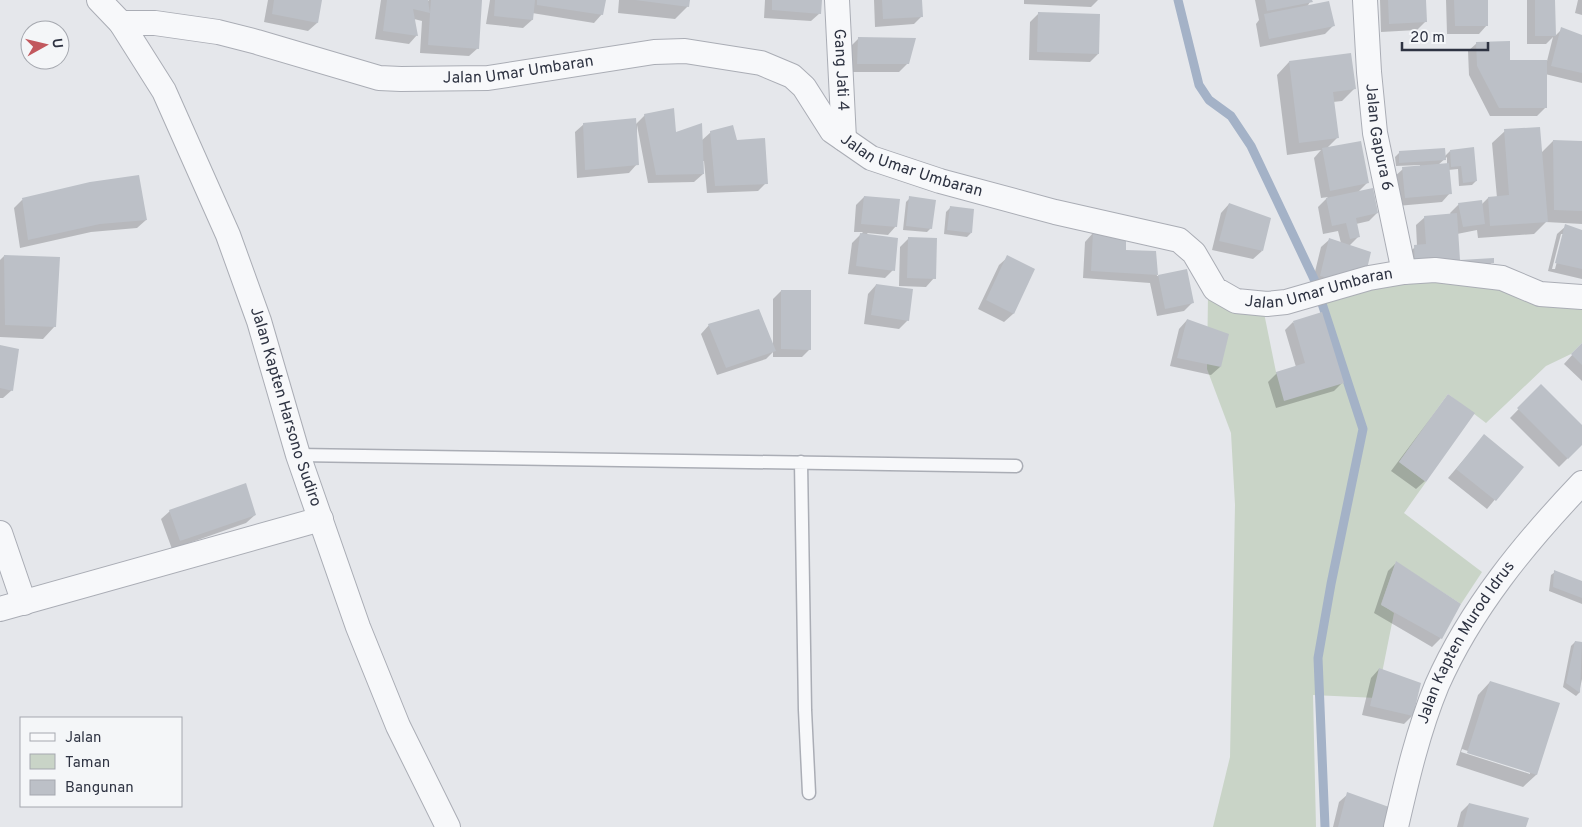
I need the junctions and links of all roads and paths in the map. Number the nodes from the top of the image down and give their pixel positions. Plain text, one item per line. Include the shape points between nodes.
1 (99, 0) edge
2 (836, 0) edge
3 (1365, 0) edge
4 (121, 23) junction
5 (844, 140) junction
6 (1404, 272) junction
7 (1582, 297) edge
8 (298, 455) junction
9 (801, 462) junction
10 (1016, 466) dead end
11 (1582, 483) edge
12 (321, 519) junction
13 (0, 534) edge
14 (24, 603) junction
15 (0, 609) edge
16 (809, 793) dead end
17 (448, 827) edge
18 (1396, 827) edge

1 - 4 street, Jalan Kapten Harsono Sudiro
2 - 5 street, Gang Jati 4
3 - 6 street, Jalan Gapura 6 via 1375,133
4 - 5 street, Jalan Umar Umbaran via 218,32 379,78 408,80 488,78 654,52 712,54 761,62 792,76 804,87 829,128
4 - 8 street, Jalan Kapten Harsono Sudiro via 164,91 228,235 259,321
5 - 6 street, Jalan Umar Umbaran via 871,158 931,178 1056,212 1180,240 1194,253 1215,289 1228,299 1268,304
6 - 7 street, Jalan Umar Umbaran via 1435,270 1495,277 1540,294
8 - 9 lane
8 - 12 street, Jalan Kapten Harsono Sudiro
9 - 10 lane
9 - 16 lane
11 - 18 street, Jalan Kapten Murod Idrus via 1509,565 1465,634 1438,685 1421,732
12 - 14 street
12 - 17 street, Jalan Kapten Harsono Sudiro via 358,628 398,726
13 - 14 street
14 - 15 street

